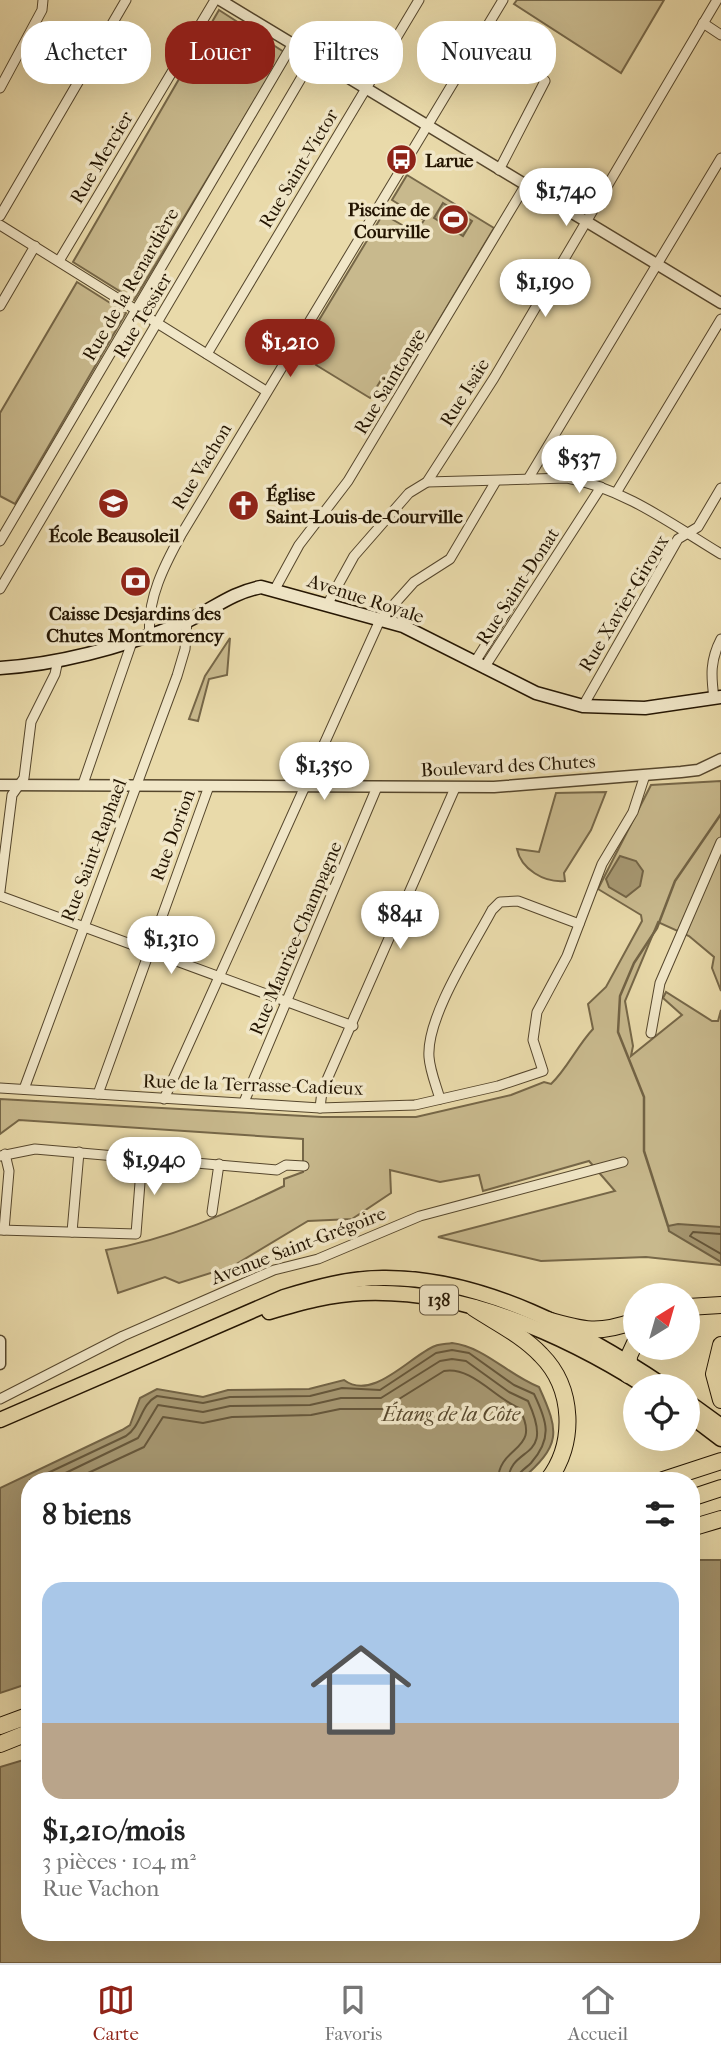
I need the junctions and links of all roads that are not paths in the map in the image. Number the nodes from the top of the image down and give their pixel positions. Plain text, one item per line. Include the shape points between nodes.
1 (43, 0) edge
2 (126, 0) edge
3 (218, 0) edge
4 (419, 0) edge
5 (503, 0) edge
6 (717, 0) edge
7 (490, 21) edge
8 (703, 23) junction
9 (721, 34) edge
10 (289, 43) edge
11 (289, 50) edge
12 (298, 84) edge
13 (357, 84) edge
14 (452, 84) edge
15 (543, 84) edge
16 (0, 88) edge
17 (365, 89) junction
18 (426, 127) junction
19 (721, 158) edge
20 (499, 170) junction
21 (526, 186) junction
22 (0, 216) edge
23 (584, 221) junction
24 (0, 225) edge
25 (35, 246) junction
26 (59, 261) junction
27 (656, 264) junction
28 (721, 303) edge
29 (0, 306) edge
30 (135, 308) junction
31 (721, 319) edge
32 (158, 323) junction
33 (207, 354) junction
34 (266, 391) junction
35 (528, 479) junction
36 (496, 481) junction
37 (427, 482) junction
38 (601, 487) junction
39 (721, 488) edge
40 (615, 493) junction
41 (688, 533) junction
42 (0, 541) edge
43 (721, 554) edge
44 (522, 587) dead end
45 (0, 589) edge
46 (275, 589) junction
47 (327, 605) junction
48 (380, 620) junction
49 (187, 621) junction
50 (150, 636) junction
51 (721, 639) edge
52 (132, 642) junction
53 (58, 660) junction
54 (480, 665) junction
55 (0, 668) edge
56 (717, 698) edge
57 (583, 706) junction
58 (721, 759) edge
59 (645, 775) junction
60 (83, 784) junction
61 (0, 785) edge
62 (19, 785) junction
63 (137, 785) junction
64 (209, 786) junction
65 (304, 786) junction
66 (377, 787) junction
67 (455, 788) junction
68 (721, 842) edge
69 (0, 893) edge
70 (579, 924) junction
71 (83, 926) junction
72 (148, 952) junction
73 (219, 977) junction
74 (287, 1004) junction
75 (353, 1026) junction
76 (651, 1033) dead end
77 (0, 1088) edge
78 (24, 1089) junction
79 (99, 1094) junction
80 (164, 1098) junction
81 (440, 1099) junction
82 (244, 1102) junction
83 (320, 1108) junction
84 (79, 1152) junction
85 (3, 1155) edge
86 (142, 1157) junction
87 (623, 1162) dead end
88 (219, 1164) junction
89 (304, 1166) dead end
90 (212, 1212) dead end
91 (2, 1230) edge
92 (72, 1232) junction
93 (721, 1305) edge
94 (700, 1306) edge
95 (474, 1308) junction
96 (547, 1320) junction
97 (623, 1325) edge
98 (221, 1326) junction
99 (0, 1341) edge
100 (721, 1345) edge
101 (631, 1360) edge
102 (0, 1364) edge
103 (628, 1370) junction
104 (632, 1374) edge
105 (637, 1374) edge
106 (0, 1399) edge
107 (721, 1400) edge
108 (700, 1411) edge
109 (0, 1420) edge
110 (700, 1423) edge
111 (721, 1426) edge
112 (721, 1439) edge
113 (721, 1461) edge
114 (721, 1471) edge
115 (553, 1472) edge
116 (687, 1472) edge
117 (700, 1477) edge
118 (721, 1488) edge
119 (700, 1496) edge
120 (721, 1519) edge
121 (700, 1525) edge
122 (21, 1718) edge
123 (0, 1725) edge
124 (21, 1736) edge
125 (0, 1744) edge

1 - 16 street
2 - 22 street
3 - 10 street
3 - 26 street, Rue Mercier
4 - 17 street, Rue Saint-Victor
5 - 7 street, Rue Vachon
6 - 8 street, Rue Isaïe
8 - 9 street
8 - 23 street, Rue Isaïe
11 - 30 street, Rue de la Renardière
12 - 32 street, Rue Tessier
13 - 17 street
14 - 18 street, Rue Vachon
15 - 20 street
17 - 18 street
17 - 33 street, Rue Saint-Victor
18 - 20 street
18 - 34 street, Rue Vachon
19 - 27 street
20 - 21 street
21 - 23 street
21 - 46 street, Rue Saintonge via 361,460 299,545
23 - 27 street
23 - 37 street, Rue Isaïe via 494,378
24 - 25 street
25 - 26 street
25 - 29 street
26 - 30 street
27 - 28 street
27 - 35 street
30 - 32 street
30 - 42 street, Rue de la Renardière
31 - 40 street
32 - 33 street
32 - 45 street, Rue Tessier
33 - 34 street
34 - 50 street, Rue Vachon via 163,566
35 - 36 street
35 - 38 street via 567,478
36 - 37 street
36 - 48 street via 450,559 414,582
37 - 47 street, Rue Isaïe via 409,493 354,556
38 - 40 street
38 - 54 street, Rue Saint-Donat
39 - 41 street, Rue Xavier-Giroux via 698,527
40 - 41 street
41 - 43 street
41 - 57 street, Rue Xavier-Giroux via 678,539
44 - 54 street
46 - 47 main road, Avenue Royale
46 - 49 main road, Avenue Royale via 240,591
47 - 48 main road, Avenue Royale
48 - 54 main road, Avenue Royale via 403,626
48 - 65 street
49 - 50 main road, Avenue Royale
49 - 63 street, Rue Saint-Raphael via 177,676
50 - 52 main road, Avenue Royale
51 - 56 street via 711,673
52 - 53 main road, Avenue Royale
52 - 60 street
53 - 55 main road, Avenue Royale
53 - 62 street via 31,722 24,778
54 - 57 main road, Avenue Royale via 536,693
56 - 57 main road, Avenue Royale via 645,708
58 - 59 street, Boulevard des Chutes via 698,770
59 - 67 street, Boulevard des Chutes
59 - 70 street via 633,812 602,864
60 - 62 street, Boulevard des Chutes
60 - 63 street, Boulevard des Chutes
61 - 62 street, Boulevard des Chutes
62 - 69 street via 12,795
63 - 64 street, Boulevard des Chutes
63 - 71 street, Rue Saint-Raphael
64 - 65 street, Boulevard des Chutes
64 - 72 street, Rue Dorion
65 - 66 street, Boulevard des Chutes
65 - 73 street
66 - 67 street, Boulevard des Chutes
66 - 74 street, Rue Maurice-Champagne
67 - 75 street
68 - 76 street via 660,982
69 - 71 street
70 - 81 street, Rue de la Terrasse-Cadieux via 537,1012 533,1040 543,1071
70 - 81 street via 518,901 500,902 492,910 449,989 430,1040 430,1066
71 - 72 street
71 - 78 street, Rue Saint-Raphael
72 - 73 street
72 - 79 street, Rue Dorion
73 - 74 street
73 - 80 street
74 - 75 street
74 - 82 street, Rue Maurice-Champagne
75 - 83 street via 322,1091
77 - 78 street, Rue de la Terrasse-Cadieux
78 - 79 street, Rue de la Terrasse-Cadieux
79 - 80 street, Rue de la Terrasse-Cadieux
80 - 82 street, Rue de la Terrasse-Cadieux
81 - 83 street, Rue de la Terrasse-Cadieux via 415,1105
82 - 83 street, Rue de la Terrasse-Cadieux
84 - 85 street via 35,1149
84 - 86 street
84 - 92 street
85 - 91 street via 9,1171
86 - 88 street
86 - 92 street via 136,1234
87 - 106 street, Avenue Saint-Grégoire via 420,1216 318,1259 274,1270 123,1336
88 - 89 street via 277,1170 286,1165
88 - 90 street
91 - 92 street
93 - 94 highway
95 - 98 main road, 138 via 415,1296 362,1293 309,1301
95 - 103 main road, 138
95 - 115 highway via 532,1346 559,1381 568,1414 567,1439
96 - 97 highway via 594,1331
96 - 98 main road, 138 via 467,1290 383,1278 303,1291
96 - 103 main road
98 - 109 main road, 138
99 - 102 street
100 - 107 highway via 713,1374
101 - 103 highway
103 - 104 main road, 138
103 - 105 main road
108 - 111 main road
110 - 112 main road
113 - 116 highway
114 - 117 highway
118 - 119 highway
120 - 121 highway
122 - 123 highway
124 - 125 highway

